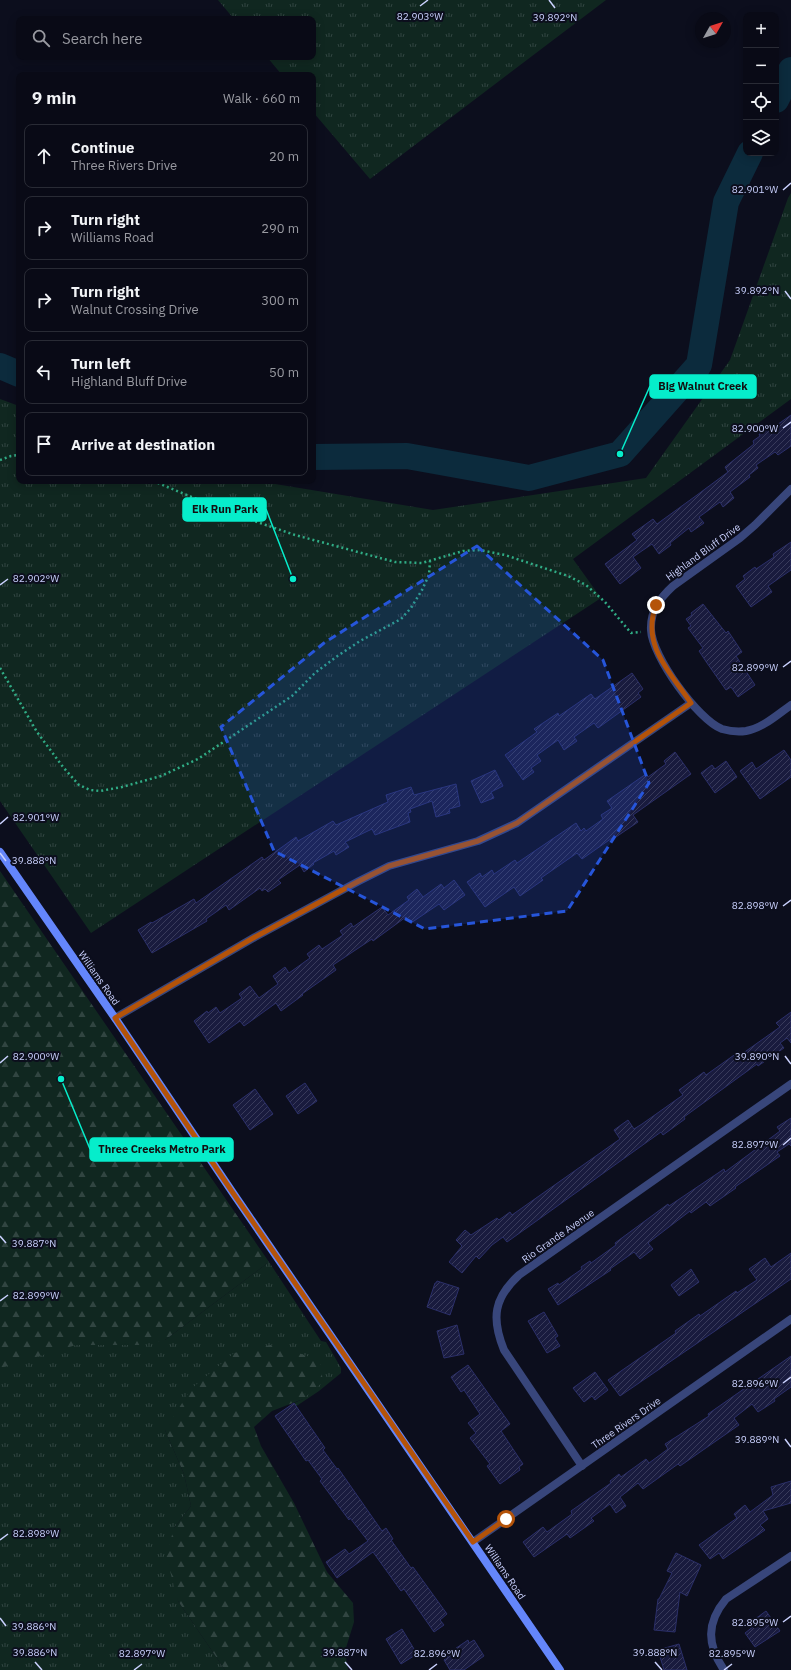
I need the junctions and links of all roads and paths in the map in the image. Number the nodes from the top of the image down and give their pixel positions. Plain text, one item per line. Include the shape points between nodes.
1 (16, 455) edge
2 (0, 460) edge
3 (160, 484) edge
4 (791, 489) edge
5 (430, 561) junction
6 (651, 630) junction
7 (0, 668) edge
8 (691, 703) junction
9 (791, 705) edge
10 (0, 852) edge
11 (115, 1018) junction
12 (791, 1084) edge
13 (791, 1319) edge
14 (582, 1466) junction
15 (473, 1542) junction
16 (791, 1556) edge
17 (560, 1670) edge
18 (724, 1670) edge

1 - 2 path
3 - 5 path via 228,512 295,535 395,562
4 - 6 street, Highland Bluff Drive via 750,530 663,594 652,617
5 - 6 path via 463,551 480,550 505,555 568,576 586,585 605,602 631,633
5 - 7 path via 429,575 422,590 401,619 336,656 292,696 209,752 161,776 122,787 100,791 79,785 37,732
6 - 8 street, Highland Bluff Drive via 658,655
8 - 9 street, Highland Bluff Drive via 701,715 722,728 734,731 758,727
8 - 11 street via 517,823 478,841 383,869 255,937
10 - 11 main road, Williams Road
11 - 15 main road, Williams Road
12 - 14 street, Rio Grande Avenue via 519,1275 501,1296 495,1323 504,1350
13 - 14 street, Three Rivers Drive
14 - 15 street, Three Rivers Drive
15 - 17 main road, Williams Road
16 - 18 street via 726,1599 719,1607 714,1617 711,1639 713,1650

